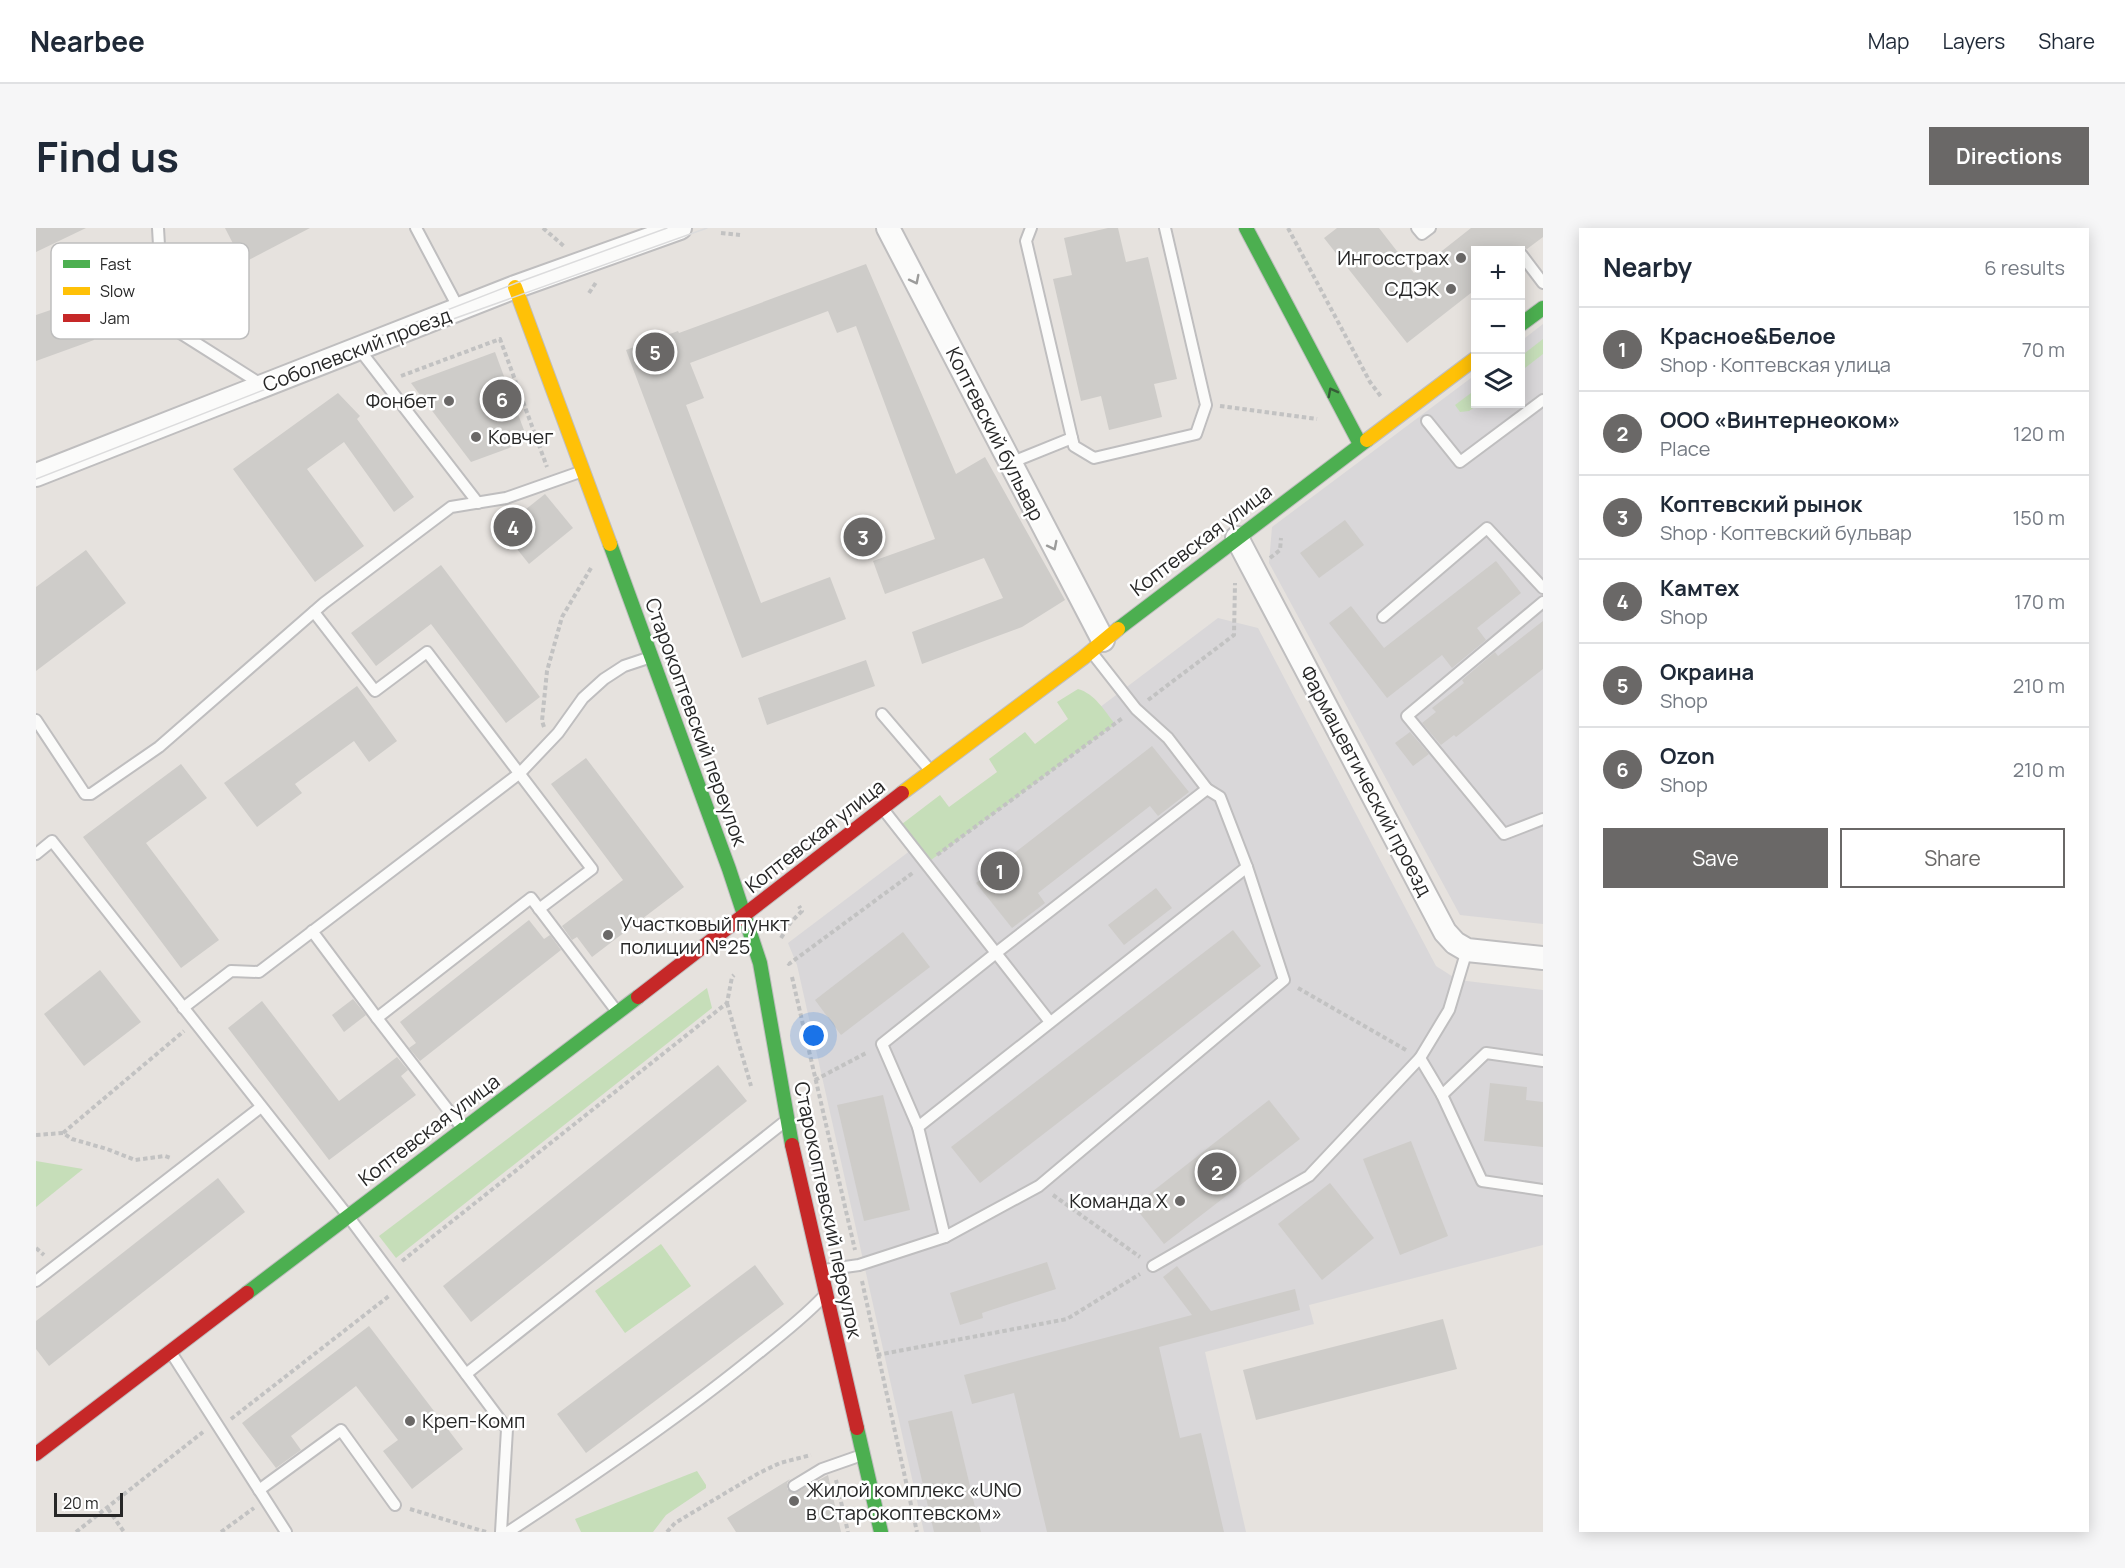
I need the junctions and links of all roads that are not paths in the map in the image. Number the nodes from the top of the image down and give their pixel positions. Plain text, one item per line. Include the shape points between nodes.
1 (158, 228) edge
2 (416, 228) edge
3 (680, 228) edge
4 (888, 228) edge
5 (1031, 228) edge
6 (1165, 228) edge
7 (1246, 228) edge
8 (1417, 228) edge
9 (1430, 228) edge
10 (159, 243) edge
11 (1525, 259) edge
12 (1543, 283) edge
13 (515, 287) junction
14 (460, 309) junction
15 (1543, 309) edge
16 (1525, 322) edge
17 (190, 339) edge
18 (359, 349) junction
19 (1471, 362) edge
20 (264, 386) junction
21 (1543, 400) edge
22 (1427, 421) dead end
23 (1072, 438) junction
24 (1360, 444) junction
25 (1010, 462) junction
26 (583, 471) junction
27 (36, 476) edge
28 (477, 503) junction
29 (1237, 538) junction
30 (1543, 588) edge
31 (1543, 602) edge
32 (314, 612) junction
33 (1383, 617) dead end
34 (1097, 646) junction
35 (651, 657) junction
36 (882, 714) dead end
37 (36, 720) edge
38 (931, 771) junction
39 (520, 773) junction
40 (1207, 789) junction
41 (882, 808) junction
42 (1543, 819) edge
43 (36, 854) edge
44 (1247, 867) junction
45 (539, 909) junction
46 (744, 916) junction
47 (312, 932) junction
48 (1467, 950) junction
49 (996, 953) junction
50 (1543, 958) edge
51 (183, 1008) junction
52 (617, 1012) junction
53 (377, 1018) junction
54 (1050, 1022) junction
55 (1420, 1058) junction
56 (1543, 1061) edge
57 (1443, 1095) junction
58 (261, 1107) junction
59 (786, 1120) junction
60 (918, 1127) junction
61 (463, 1130) junction
62 (1543, 1190) edge
63 (348, 1216) junction
64 (945, 1237) junction
65 (1153, 1266) road end
66 (821, 1271) junction
67 (36, 1281) edge
68 (826, 1294) junction
69 (170, 1352) junction
70 (466, 1374) junction
71 (36, 1454) edge
72 (863, 1455) junction
73 (794, 1486) dead end
74 (259, 1490) junction
75 (396, 1505) road end
76 (286, 1532) edge
77 (501, 1532) edge
78 (508, 1532) edge
79 (881, 1532) edge

1 - 10 lane
2 - 14 lane
3 - 13 street, Соболевский проезд
4 -> 25 street, Коптевский бульвар
5 - 23 lane via 1026,241
6 - 23 lane via 1206,405 1196,434 1094,458 1074,446
24 -> 7 street
8 - 9 lane via 1422,234
11 - 12 lane
13 - 14 street, Соболевский проезд
13 - 26 street, Старокоптевский переулок
14 - 18 street, Соболевский проезд
15 - 16 street
17 - 20 lane
18 - 20 street, Соболевский проезд
18 - 28 lane
19 - 24 street, Коптевская улица
20 - 27 street, Соболевский проезд
21 - 22 lane via 1460,462
23 - 25 lane
24 - 29 street, Коптевская улица
25 -> 34 street, Коптевский бульвар
26 - 28 lane via 506,498
26 - 35 street, Старокоптевский переулок
28 - 32 lane via 451,507
29 - 34 street, Коптевская улица
29 - 48 street, Фармацевтический проезд via 1445,932
30 - 33 lane via 1487,528
31 - 42 lane via 1407,716 1504,834
32 - 37 lane via 159,747 91,794 85,794
32 - 39 lane via 375,692 427,652
34 - 38 street, Коптевская улица
34 - 40 lane via 1136,709 1168,738
35 - 39 lane via 624,666 604,679
35 - 46 street, Старокоптевский переулок
36 - 38 lane
38 - 41 street, Коптевская улица
39 - 45 lane via 592,869
39 - 47 lane
40 - 44 lane via 1220,797
40 - 49 lane
41 - 46 street, Коптевская улица
41 - 49 lane
43 - 51 lane via 52,842
44 - 54 lane
44 - 64 lane via 1284,980 1039,1186
45 - 52 lane
45 - 53 lane via 531,898
46 - 52 street, Коптевская улица
46 - 59 street, Старокоптевский переулок via 760,963
47 - 51 lane via 259,972 231,971
47 - 53 lane
48 - 50 street
48 - 55 lane via 1449,1010
49 - 54 lane
49 - 60 lane via 882,1044
51 - 58 lane
52 - 61 street, Коптевская улица
53 - 61 lane
54 - 60 lane
55 - 57 lane
55 - 65 lane via 1309,1176
56 - 57 lane via 1486,1053
57 - 62 lane via 1482,1181
58 - 63 lane
58 - 67 lane
59 - 66 street, Старокоптевский переулок
59 - 70 lane
60 - 64 lane
61 - 63 street, Коптевская улица
63 - 69 street, Коптевская улица
63 - 70 lane
64 - 66 lane via 859,1265
66 - 68 street, Старокоптевский переулок
68 - 72 street, Старокоптевский переулок
68 - 78 lane via 715,1388
69 - 71 street, Коптевская улица
69 - 74 lane
70 - 77 lane via 507,1429
72 - 73 lane via 822,1469
72 - 79 street, Старокоптевский переулок
74 - 75 lane via 341,1430
74 - 76 lane

